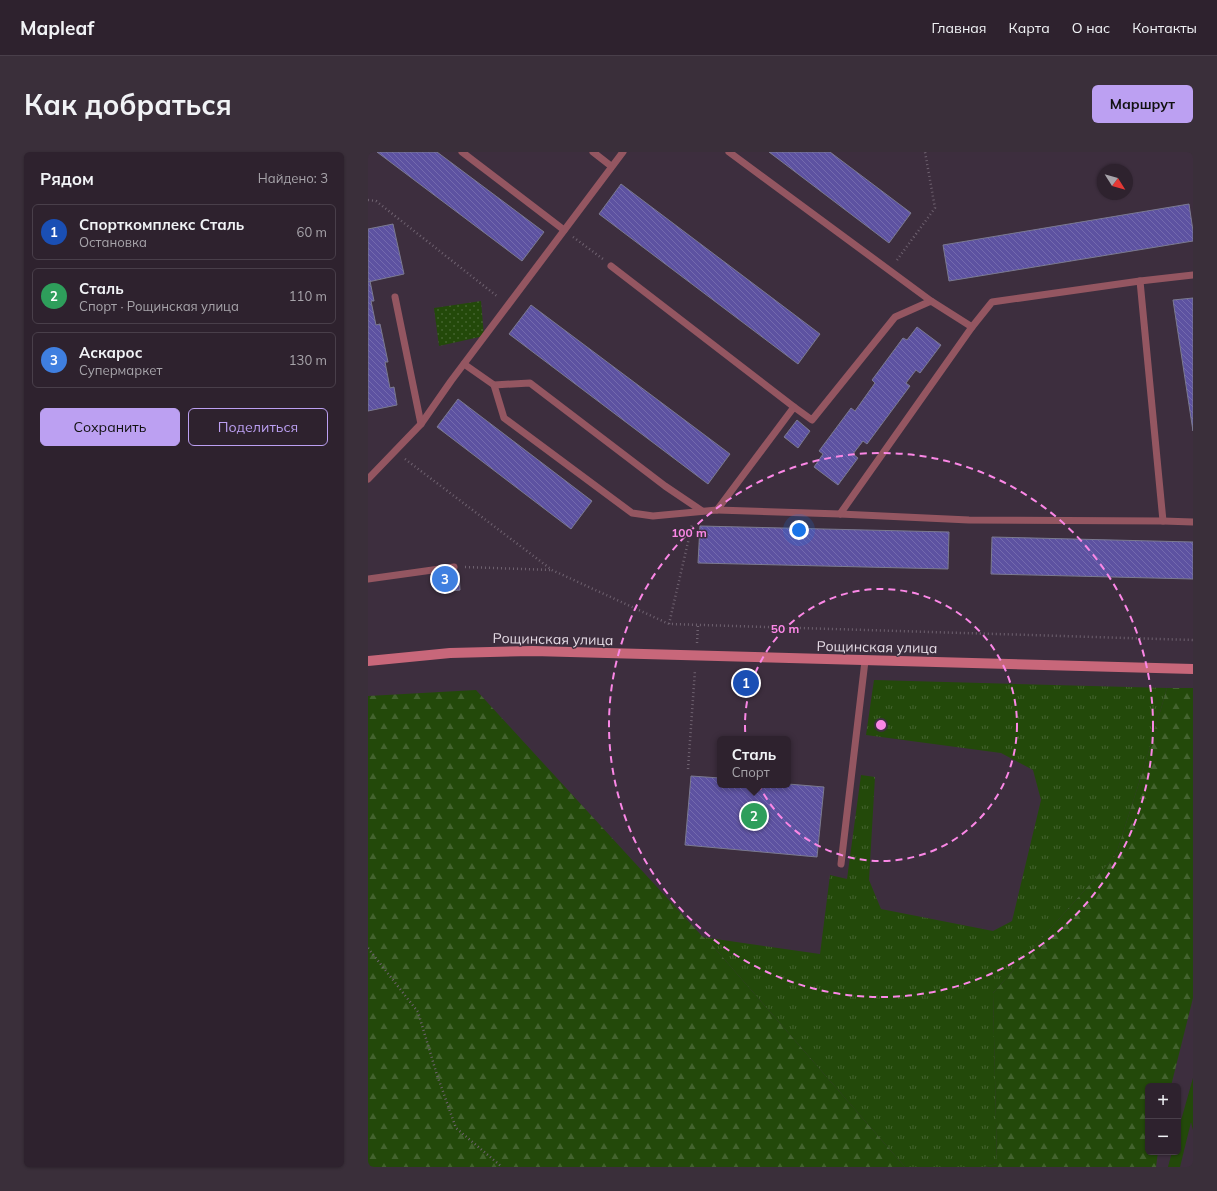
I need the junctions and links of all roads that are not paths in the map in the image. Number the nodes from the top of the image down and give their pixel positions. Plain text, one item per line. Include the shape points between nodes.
1 (462, 152) edge
2 (593, 152) edge
3 (623, 152) edge
4 (729, 152) edge
5 (611, 166) junction
6 (564, 230) junction
7 (611, 266) road end
8 (1193, 275) edge
9 (1140, 281) junction
10 (395, 297) dead end
11 (931, 301) junction
12 (972, 327) junction
13 (464, 364) junction
14 (494, 385) junction
15 (794, 407) junction
16 (421, 424) junction
17 (368, 479) edge
18 (717, 510) junction
19 (699, 511) junction
20 (840, 514) junction
21 (1164, 521) junction
22 (1193, 522) edge
23 (454, 567) road end
24 (368, 579) edge
25 (368, 661) edge
26 (865, 661) junction
27 (1193, 669) edge
28 (841, 864) dead end

1 - 6 lane
2 - 5 lane
3 - 5 lane
4 - 11 lane
5 - 6 lane
6 - 13 lane
7 - 15 lane
8 - 9 lane
9 - 12 lane via 992,302
9 - 21 lane
10 - 16 lane
11 - 12 lane
11 - 15 lane via 895,317 812,420
12 - 20 lane
13 - 14 lane
13 - 16 lane
14 - 19 lane via 530,383
14 - 19 lane via 504,418 632,513 653,516
15 - 18 lane
16 - 17 lane
18 - 19 lane
18 - 20 lane
20 - 21 lane via 969,520
21 - 22 lane
23 - 24 lane
25 - 26 main road, Рощинская улица via 450,653 533,651
26 - 27 main road, Рощинская улица
26 - 28 lane

